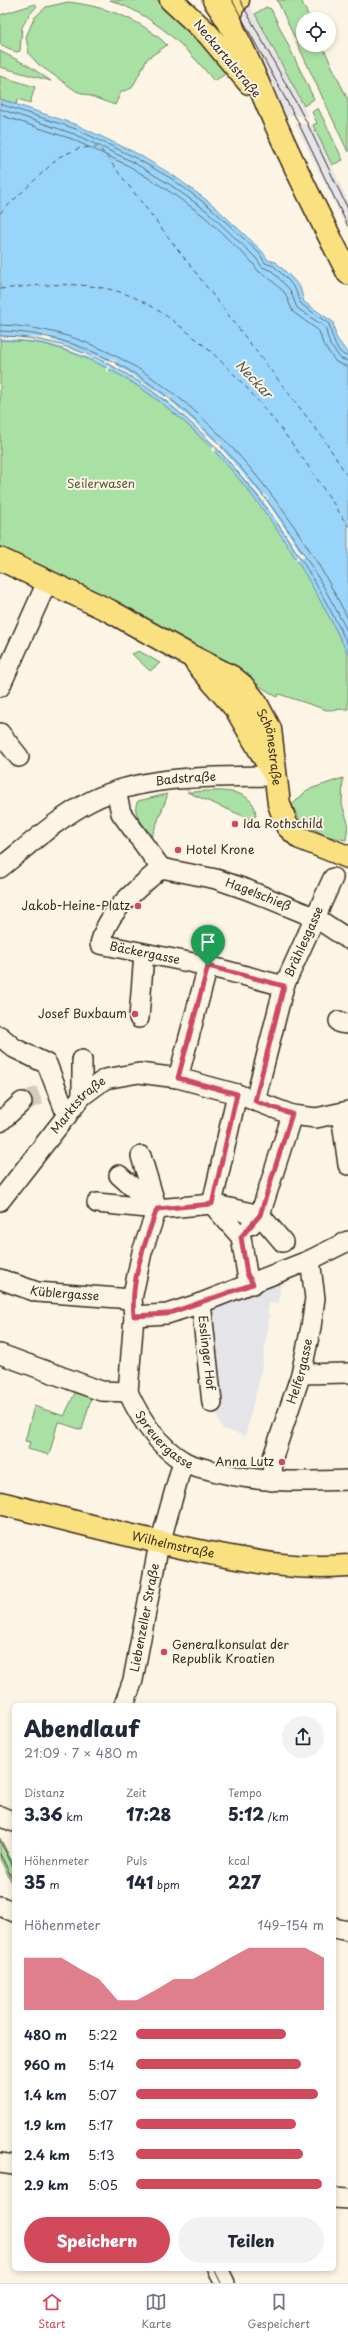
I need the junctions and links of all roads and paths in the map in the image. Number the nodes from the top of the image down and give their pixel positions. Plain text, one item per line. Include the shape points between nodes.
1 (171, 0) edge
2 (216, 2) edge
3 (208, 34) junction
4 (276, 124) junction
5 (334, 245) junction
6 (348, 263) edge
7 (348, 273) edge
8 (0, 559) edge
9 (48, 580) junction
10 (187, 654) junction
11 (0, 687) edge
12 (0, 733) edge
13 (19, 757) dead end
14 (274, 776) junction
15 (116, 791) junction
16 (348, 857) edge
17 (0, 868) edge
18 (161, 868) junction
19 (333, 878) dead end
20 (316, 918) junction
21 (348, 939) edge
22 (144, 954) junction
23 (208, 966) junction
24 (284, 986) junction
25 (139, 1018) dead end
26 (0, 1036) edge
27 (82, 1060) dead end
28 (178, 1078) junction
29 (237, 1094) junction
30 (82, 1096) junction
31 (255, 1101) junction
32 (22, 1102) tunnel mouth
33 (344, 1113) edge
34 (292, 1114) junction
35 (67, 1116) junction
36 (0, 1122) edge
37 (141, 1156) dead end
38 (347, 1162) edge
39 (119, 1175) dead end
40 (3, 1192) edge
41 (97, 1203) dead end
42 (212, 1204) junction
43 (157, 1209) junction
44 (260, 1215) junction
45 (241, 1237) junction
46 (283, 1242) dead end
47 (348, 1242) edge
48 (310, 1260) junction
49 (0, 1279) edge
50 (253, 1284) junction
51 (201, 1303) junction
52 (133, 1308) junction
53 (0, 1354) edge
54 (348, 1373) edge
55 (301, 1374) junction
56 (128, 1392) junction
57 (212, 1403) dead end
58 (183, 1461) junction
59 (348, 1480) edge
60 (272, 1481) junction
61 (0, 1503) edge
62 (160, 1543) junction
63 (348, 1566) edge
64 (125, 1703) edge
65 (0, 1816) edge
66 (12, 1821) edge
67 (0, 1906) edge
68 (12, 1911) edge
69 (336, 1928) edge
70 (348, 1931) edge
71 (0, 2163) edge
72 (12, 2165) edge
73 (336, 2198) edge
74 (348, 2199) edge
75 (219, 2271) edge
76 (225, 2283) edge

1 - 3 main road, Neckartalstraße
2 - 3 main road via 202,21
2 - 4 main road, Neckartalstraße via 235,34
3 - 4 main road, Neckartalstraße via 245,78
4 - 5 main road, Neckartalstraße
5 - 6 main road, Neckartalstraße
5 - 7 main road, Neckartalstraße
8 - 9 main road, Schönestraße
9 - 10 main road, Schönestraße
9 - 11 street
10 - 14 main road, Schönestraße via 236,709
10 - 14 main road, Schönestraße via 232,677 250,693 267,720 273,739
12 - 13 street
14 - 15 street, Badstraße via 195,778 134,786
14 - 16 main road via 279,804 290,830 300,838
15 - 17 street, Badstraße via 90,802 68,816
15 - 18 street via 121,814
18 - 20 street, Hagelschieß via 222,881
18 - 22 street, Bäckergasse via 110,917 100,944
19 - 20 street, Brählesgasse
20 - 21 street, Hagelschieß
20 - 24 street, Brählesgasse
22 - 23 street, Bäckergasse
22 - 25 street
23 - 24 street, Bäckergasse
23 - 28 street
24 - 31 street, Brählesgasse
26 - 35 street via 14,1048 48,1064 54,1090
27 - 30 street
28 - 29 street, Marktstraße
28 - 30 street, Marktstraße via 139,1073 105,1079
29 - 31 street, Marktstraße
29 - 42 street
30 - 35 street, Marktstraße
31 - 34 street, Marktstraße
32 - 36 street
33 - 34 street, Marktstraße via 316,1118
33 - 38 street
34 - 44 street
35 - 40 street, Marktstraße
37 - 43 street
39 - 43 street
41 - 43 street
42 - 43 street
42 - 44 street
42 - 45 street
43 - 52 street via 142,1252
44 - 45 street
44 - 46 street
45 - 50 street via 247,1274
47 - 48 street, Küblergasse
48 - 50 street, Küblergasse
48 - 55 street, Helfergasse via 315,1298
49 - 52 street, Küblergasse via 37,1292
50 - 51 street, Küblergasse
51 - 52 street, Küblergasse via 167,1314
51 - 57 street, Esslinger Hof
52 - 56 street
53 - 56 street via 101,1391
54 - 55 street
55 - 60 street, Helfergasse via 273,1457
56 - 58 street, Spreuergasse via 140,1418 163,1444
58 - 60 street, Spreuergasse via 228,1476
58 - 62 street, Liebenzeller Straße
59 - 60 street, Spreuergasse
61 - 62 main road, Wilhelmstraße
62 - 63 main road, Wilhelmstraße via 292,1568
62 - 64 street, Liebenzeller Straße via 133,1680
65 - 66 street
67 - 68 street
69 - 70 street
71 - 72 street
73 - 74 street
75 - 76 street

